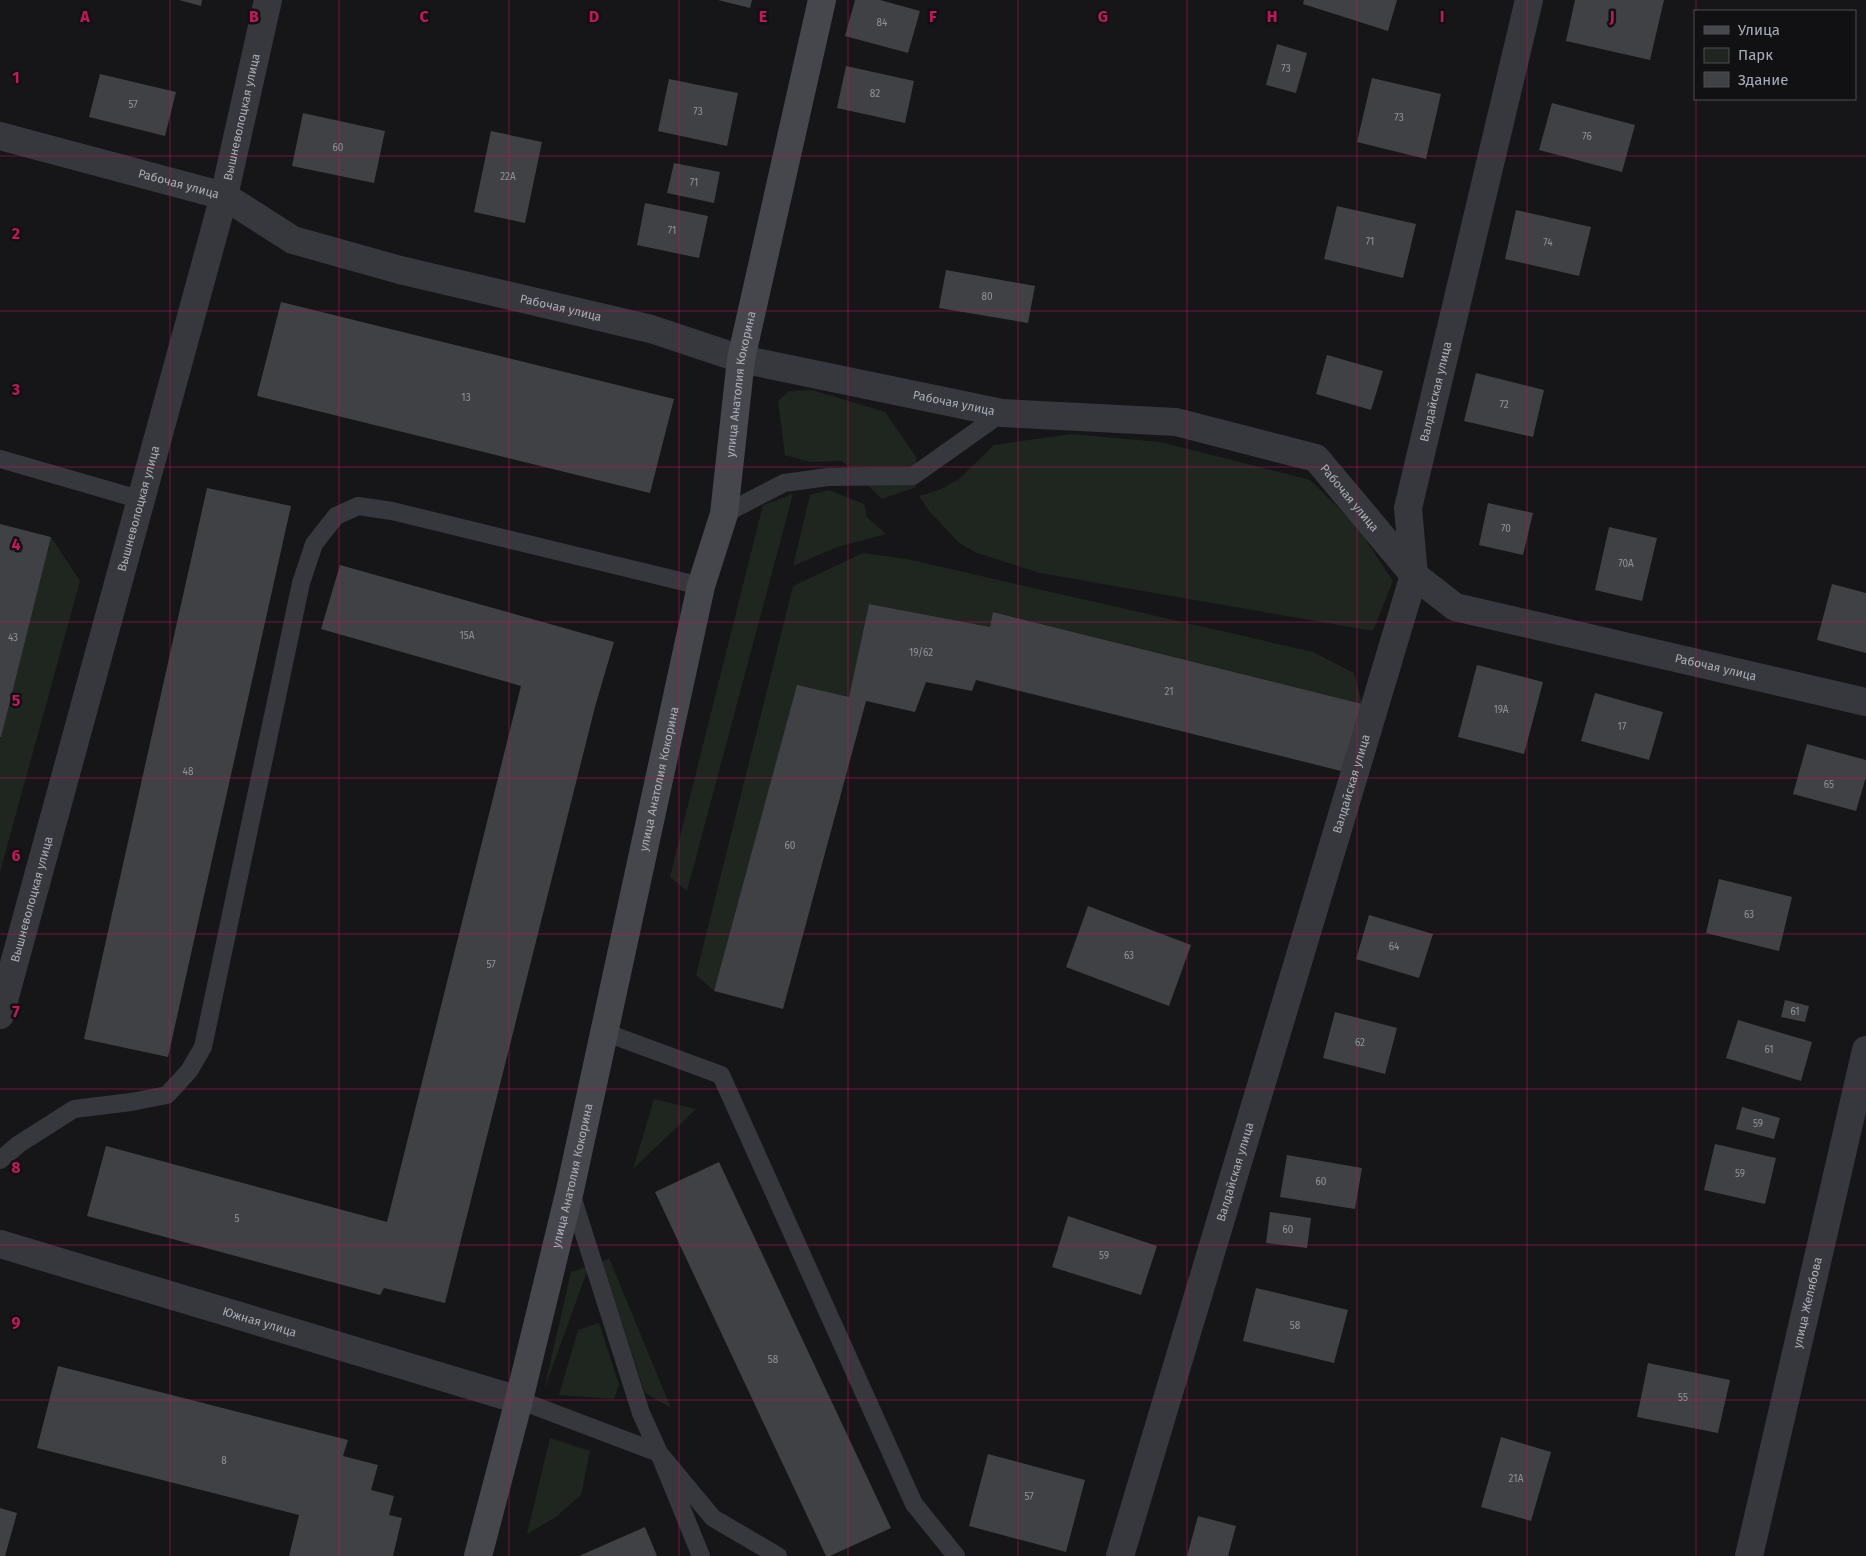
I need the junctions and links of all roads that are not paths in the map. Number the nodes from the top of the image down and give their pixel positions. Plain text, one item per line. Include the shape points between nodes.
1 (268, 0) edge
2 (822, 0) edge
3 (1529, 0) edge
4 (0, 136) edge
5 (224, 196) junction
6 (741, 359) junction
7 (1002, 413) junction
8 (0, 459) edge
9 (142, 500) junction
10 (724, 514) junction
11 (1414, 575) junction
12 (701, 586) junction
13 (1866, 702) edge
14 (0, 1015) edge
15 (604, 1032) junction
16 (1866, 1050) edge
17 (0, 1160) edge
18 (570, 1190) junction
19 (0, 1244) edge
20 (520, 1400) junction
21 (660, 1453) junction
22 (478, 1556) edge
23 (701, 1556) edge
24 (778, 1556) edge
25 (956, 1556) edge
26 (1120, 1556) edge
27 (1749, 1556) edge

1 - 5 street, Вышневолоцкая улица
2 - 6 street, улица Анатолия Кокорина
3 - 11 street, Валдайская улица via 1408,508
4 - 5 street, Рабочая улица
5 - 6 street, Рабочая улица via 292,240 400,270 651,329
5 - 9 street, Вышневолоцкая улица
6 - 7 street, Рабочая улица
6 - 10 street, улица Анатолия Кокорина
7 - 10 lane via 913,476 828,477 784,483
7 - 11 street, Рабочая улица via 1176,422 1316,458
8 - 9 lane
9 - 14 street, Вышневолоцкая улица
10 - 12 street, улица Анатолия Кокорина
11 - 13 street, Рабочая улица via 1455,607
11 - 26 street, Валдайская улица
12 - 15 street, улица Анатолия Кокорина
12 - 17 lane via 392,511 358,506 336,516 314,544 300,583 202,1047 189,1071 166,1095 74,1109
15 - 18 street, улица Анатолия Кокорина
15 - 25 lane via 720,1075 914,1504
16 - 27 street, улица Желябова
18 - 20 street, улица Анатолия Кокорина
18 - 21 lane via 640,1413
19 - 20 street, Южная улица
20 - 21 lane
20 - 22 street, улица Анатолия Кокорина
21 - 23 lane
21 - 24 lane via 713,1518

